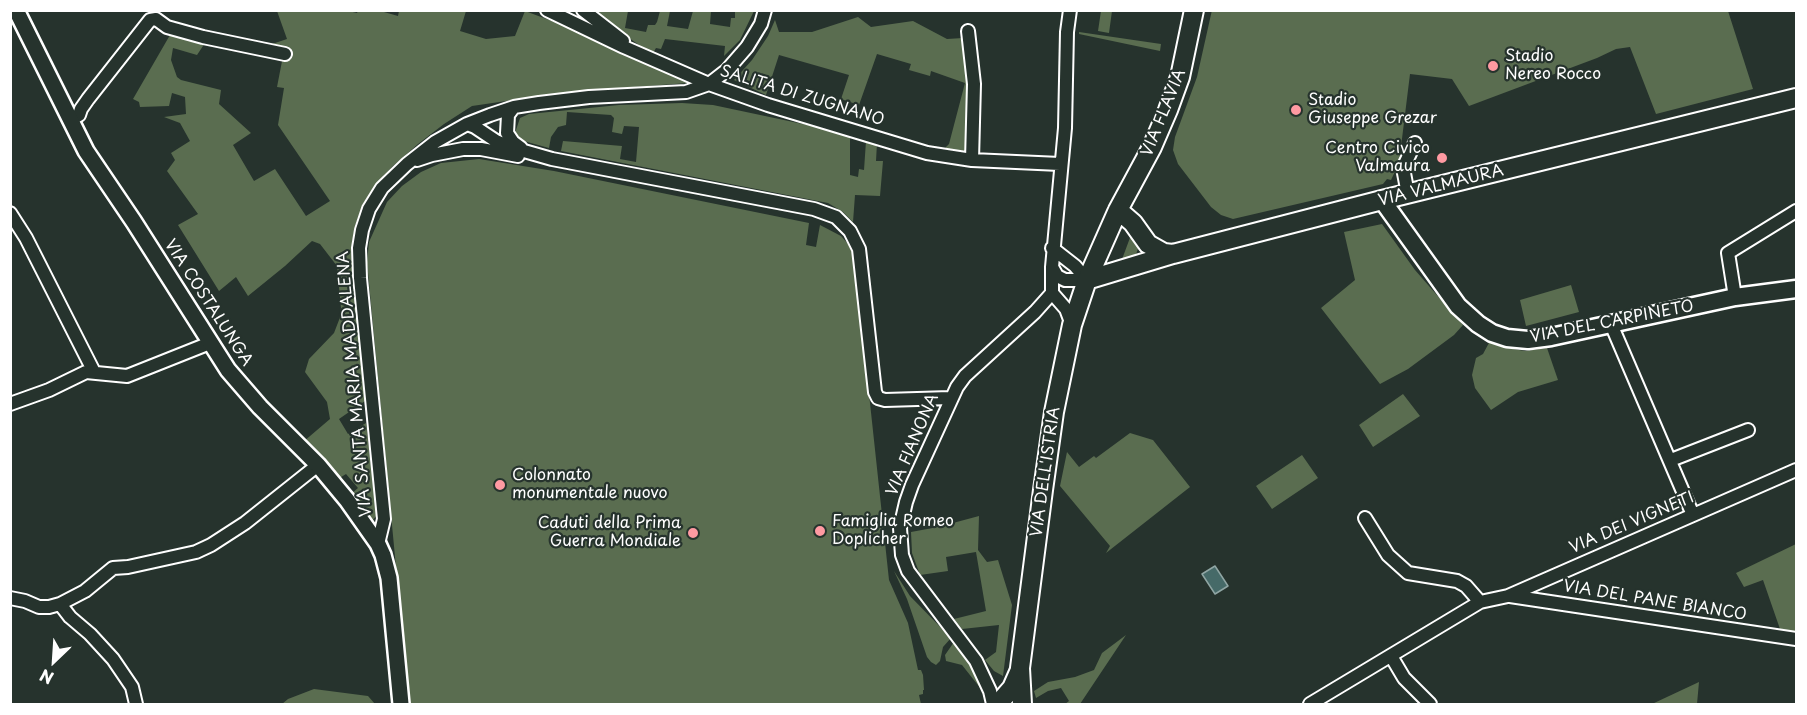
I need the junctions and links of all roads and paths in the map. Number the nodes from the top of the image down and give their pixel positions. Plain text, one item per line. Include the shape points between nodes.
1 (16, 10) edge
2 (547, 10) edge
3 (583, 10) edge
4 (765, 10) edge
5 (1070, 10) edge
6 (1194, 10) edge
7 (968, 31) dead end
8 (638, 53) junction
9 (285, 54) dead end
10 (709, 84) junction
11 (1797, 98) edge
12 (514, 107) junction
13 (70, 120) junction
14 (467, 124) junction
15 (1415, 143) dead end
16 (482, 149) junction
17 (524, 151) junction
18 (552, 159) junction
19 (972, 160) junction
20 (1060, 164) junction
21 (407, 165) junction
22 (1408, 194) junction
23 (1382, 200) junction
24 (1118, 210) junction
25 (1797, 210) edge
26 (10, 213) edge
27 (1052, 248) junction
28 (1173, 254) junction
29 (1052, 267) junction
30 (1087, 280) junction
31 (1797, 289) edge
32 (1052, 293) junction
33 (1735, 297) junction
34 (1611, 324) junction
35 (1072, 325) junction
36 (210, 344) junction
37 (94, 372) junction
38 (950, 399) junction
39 (10, 404) edge
40 (1748, 430) dead end
41 (1671, 460) junction
42 (318, 465) junction
43 (1797, 470) edge
44 (1694, 515) junction
45 (1365, 518) dead end
46 (378, 544) junction
47 (1509, 596) junction
48 (10, 598) edge
49 (1480, 602) junction
50 (60, 604) junction
51 (1797, 639) edge
52 (1391, 656) junction
53 (1020, 668) junction
54 (136, 705) edge
55 (401, 705) edge
56 (993, 705) edge
57 (999, 705) edge
58 (1016, 705) edge
59 (1022, 705) edge
60 (1310, 705) edge
61 (1430, 705) edge

1 - 13 street, VIA COSTALUNGA
2 - 8 street, SALITA DI ZUGNANO
3 - 8 street
4 - 10 street via 747,47
5 - 20 street
6 - 24 main road, VIA FLAVIA via 1180,77 1168,110
7 - 19 street via 974,84
8 - 10 street, SALITA DI ZUGNANO
9 - 13 street via 180,31 150,20 79,115
10 - 12 street via 686,92 589,97
10 - 19 street, SALITA DI ZUGNANO via 927,153
11 - 22 main road, VIA VALMAURA
12 - 14 street
12 - 17 street via 508,115 507,133
13 - 36 street, VIA COSTALUNGA
14 - 16 street via 468,140
14 - 17 street, VIA SANTA MARIA MADDALENA
14 - 21 street, VIA SANTA MARIA MADDALENA via 435,142
15 - 22 street via 1403,168
16 - 18 street, VIA SANTA MARIA MADDALENA
16 - 21 street, VIA SANTA MARIA MADDALENA via 432,154
17 - 18 street, VIA SANTA MARIA MADDALENA
18 - 38 street, VIA SANTA MARIA MADDALENA via 814,209 836,217 860,249 878,398
19 - 20 street, SALITA DI ZUGNANO
20 - 27 street
21 - 46 street, VIA SANTA MARIA MADDALENA via 382,188 369,209 359,248 384,519
22 - 23 main road, VIA VALMAURA
23 - 28 main road, VIA VALMAURA
23 - 34 main road, VIA DEL CARPINETO via 1458,306 1492,333 1528,340
24 - 28 main road via 1148,244
24 - 30 main road, VIA FLAVIA
25 - 33 street via 1728,253
26 - 37 street
27 - 29 street
27 - 30 street
28 - 30 main road, VIA VALMAURA
29 - 30 street via 1065,280
29 - 32 street
30 - 35 main road, VIA DELL'ISTRIA
31 - 33 main road, VIA DEL CARPINETO
32 - 35 street via 1066,309
32 - 38 street, VIA FIANONA via 965,376
33 - 34 main road, VIA DEL CARPINETO
34 - 41 street
35 - 53 main road, VIA DELL'ISTRIA via 1051,432
36 - 37 street via 127,376
36 - 42 street, VIA COSTALUNGA via 260,407
37 - 39 street via 79,374
38 - 56 street, VIA FIANONA via 906,502 900,528 902,555 922,592 976,661
40 - 41 street
41 - 44 street
42 - 46 street, VIA COSTALUNGA
42 - 50 street via 212,545 196,552 113,568 85,591
43 - 44 street, VIA DEI VIGNETI
44 - 47 street, VIA DEI VIGNETI
45 - 49 street via 1388,555 1408,573 1457,581
46 - 55 street, VIA COSTALUNGA via 389,578
47 - 49 street, VIA DEI VIGNETI
47 - 51 street, VIA DEL PANE BIANCO
48 - 50 street via 39,607
49 - 52 street, VIA DEI VIGNETI
50 - 54 street via 113,659 132,687
52 - 60 street, VIA DEI VIGNETI
52 - 61 street via 1404,678
53 - 57 main road, VIA DELL'ISTRIA
53 - 59 main road, VIA DELL'ISTRIA
57 - 58 main road, VIA DELL'ISTRIA

